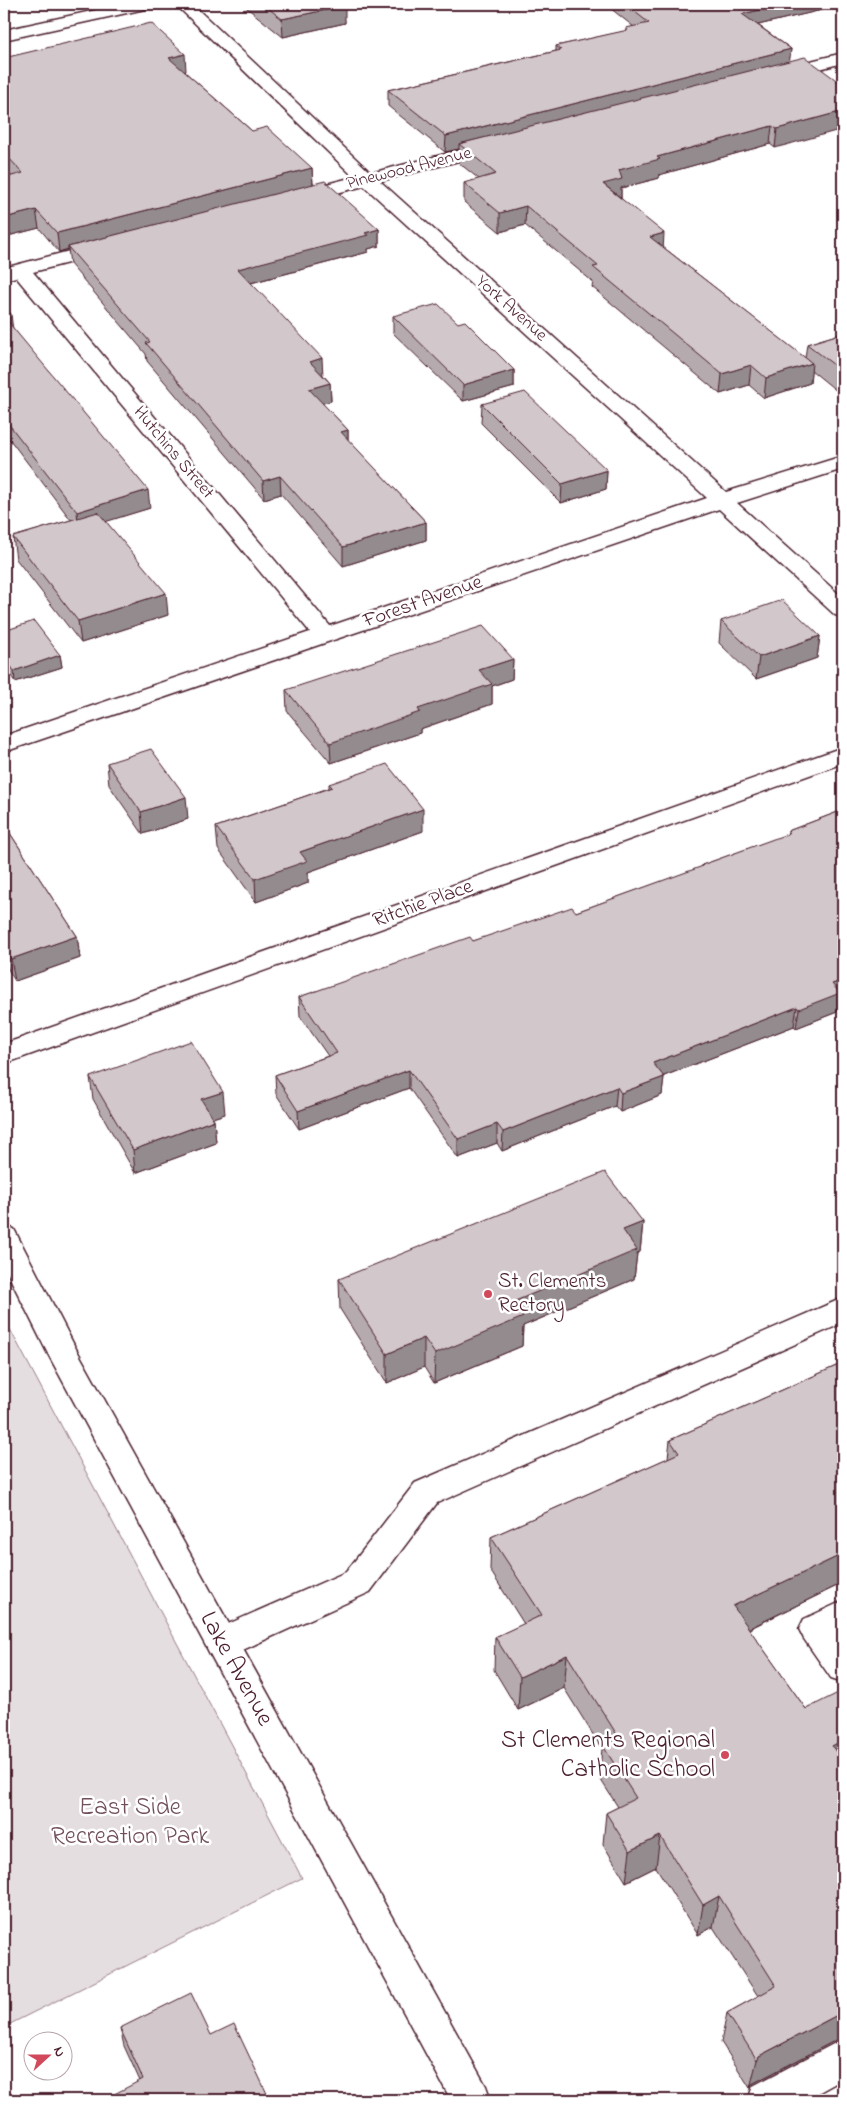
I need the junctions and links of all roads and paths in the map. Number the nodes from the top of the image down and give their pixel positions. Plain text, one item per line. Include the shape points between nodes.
1 (145, 4) edge
2 (183, 4) edge
3 (4, 35) edge
4 (843, 58) edge
5 (767, 78) edge
6 (510, 143) edge
7 (367, 179) junction
8 (280, 202) edge
9 (117, 245) edge
10 (12, 272) edge
11 (843, 462) edge
12 (722, 501) junction
13 (843, 610) edge
14 (325, 636) junction
15 (4, 744) edge
16 (843, 754) edge
17 (4, 1054) edge
18 (4, 1237) edge
19 (843, 1310) edge
20 (843, 1616) edge
21 (222, 1643) junction
22 (843, 1667) edge
23 (843, 2058) edge
24 (472, 2100) edge
25 (767, 2100) edge

1 - 3 street
2 - 7 street, York Avenue
4 - 5 street
6 - 7 street, Pinewood Avenue
7 - 8 street, Pinewood Avenue
7 - 12 street, York Avenue
9 - 10 street
10 - 14 street, Hutchins Street
11 - 12 street, Forest Avenue
12 - 13 street, York Avenue
12 - 14 street, Forest Avenue
14 - 15 street, Forest Avenue
16 - 17 street, Ritchie Place
18 - 21 street, Lake Avenue via 62,1352
19 - 21 street via 426,1493 358,1582
20 - 22 street via 816,1629
21 - 24 street, Lake Avenue
23 - 25 street

